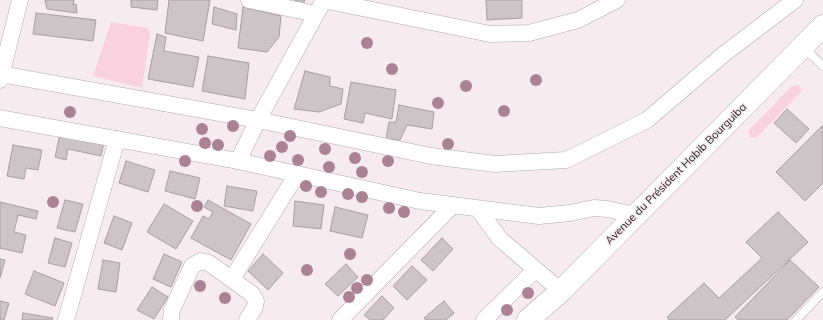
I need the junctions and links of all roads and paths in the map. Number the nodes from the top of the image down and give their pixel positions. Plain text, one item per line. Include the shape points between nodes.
1 (20, 0) edge
2 (249, 0) edge
3 (617, 0) edge
4 (795, 0) edge
5 (321, 5) edge
6 (823, 26) edge
7 (802, 46) junction
8 (823, 66) edge
9 (1, 77) edge
10 (0, 118) edge
11 (258, 120) junction
12 (117, 139) junction
13 (238, 161) junction
14 (297, 174) junction
15 (453, 205) junction
16 (478, 209) junction
17 (635, 215) junction
18 (535, 270) junction
19 (232, 279) junction
20 (561, 291) junction
21 (823, 292) edge
22 (66, 320) edge
23 (171, 320) edge
24 (247, 320) edge
25 (340, 320) edge
26 (484, 320) edge
27 (528, 320) edge
28 (796, 320) edge

1 - 9 street
2 - 5 street
3 - 5 street via 578,20 529,33 490,34
4 - 11 street via 724,54 647,120 566,160 481,163 431,156
5 - 11 street
6 - 7 main road, Avenue du Président Habib Bourguiba
7 - 8 lane
7 - 17 main road, Avenue du Président Habib Bourguiba
9 - 11 street
10 - 12 street
11 - 13 street
12 - 13 street
12 - 22 street
13 - 14 street
14 - 15 street via 420,201
14 - 19 street
15 - 16 street
15 - 25 street
16 - 17 street via 539,216 594,208
16 - 18 street via 500,239
17 - 20 main road, Avenue du Président Habib Bourguiba
18 - 20 street
18 - 26 street
19 - 23 street via 201,261 192,266 172,310
19 - 24 street via 252,294 256,301
20 - 27 main road, Avenue du Président Habib Bourguiba
21 - 28 lane

